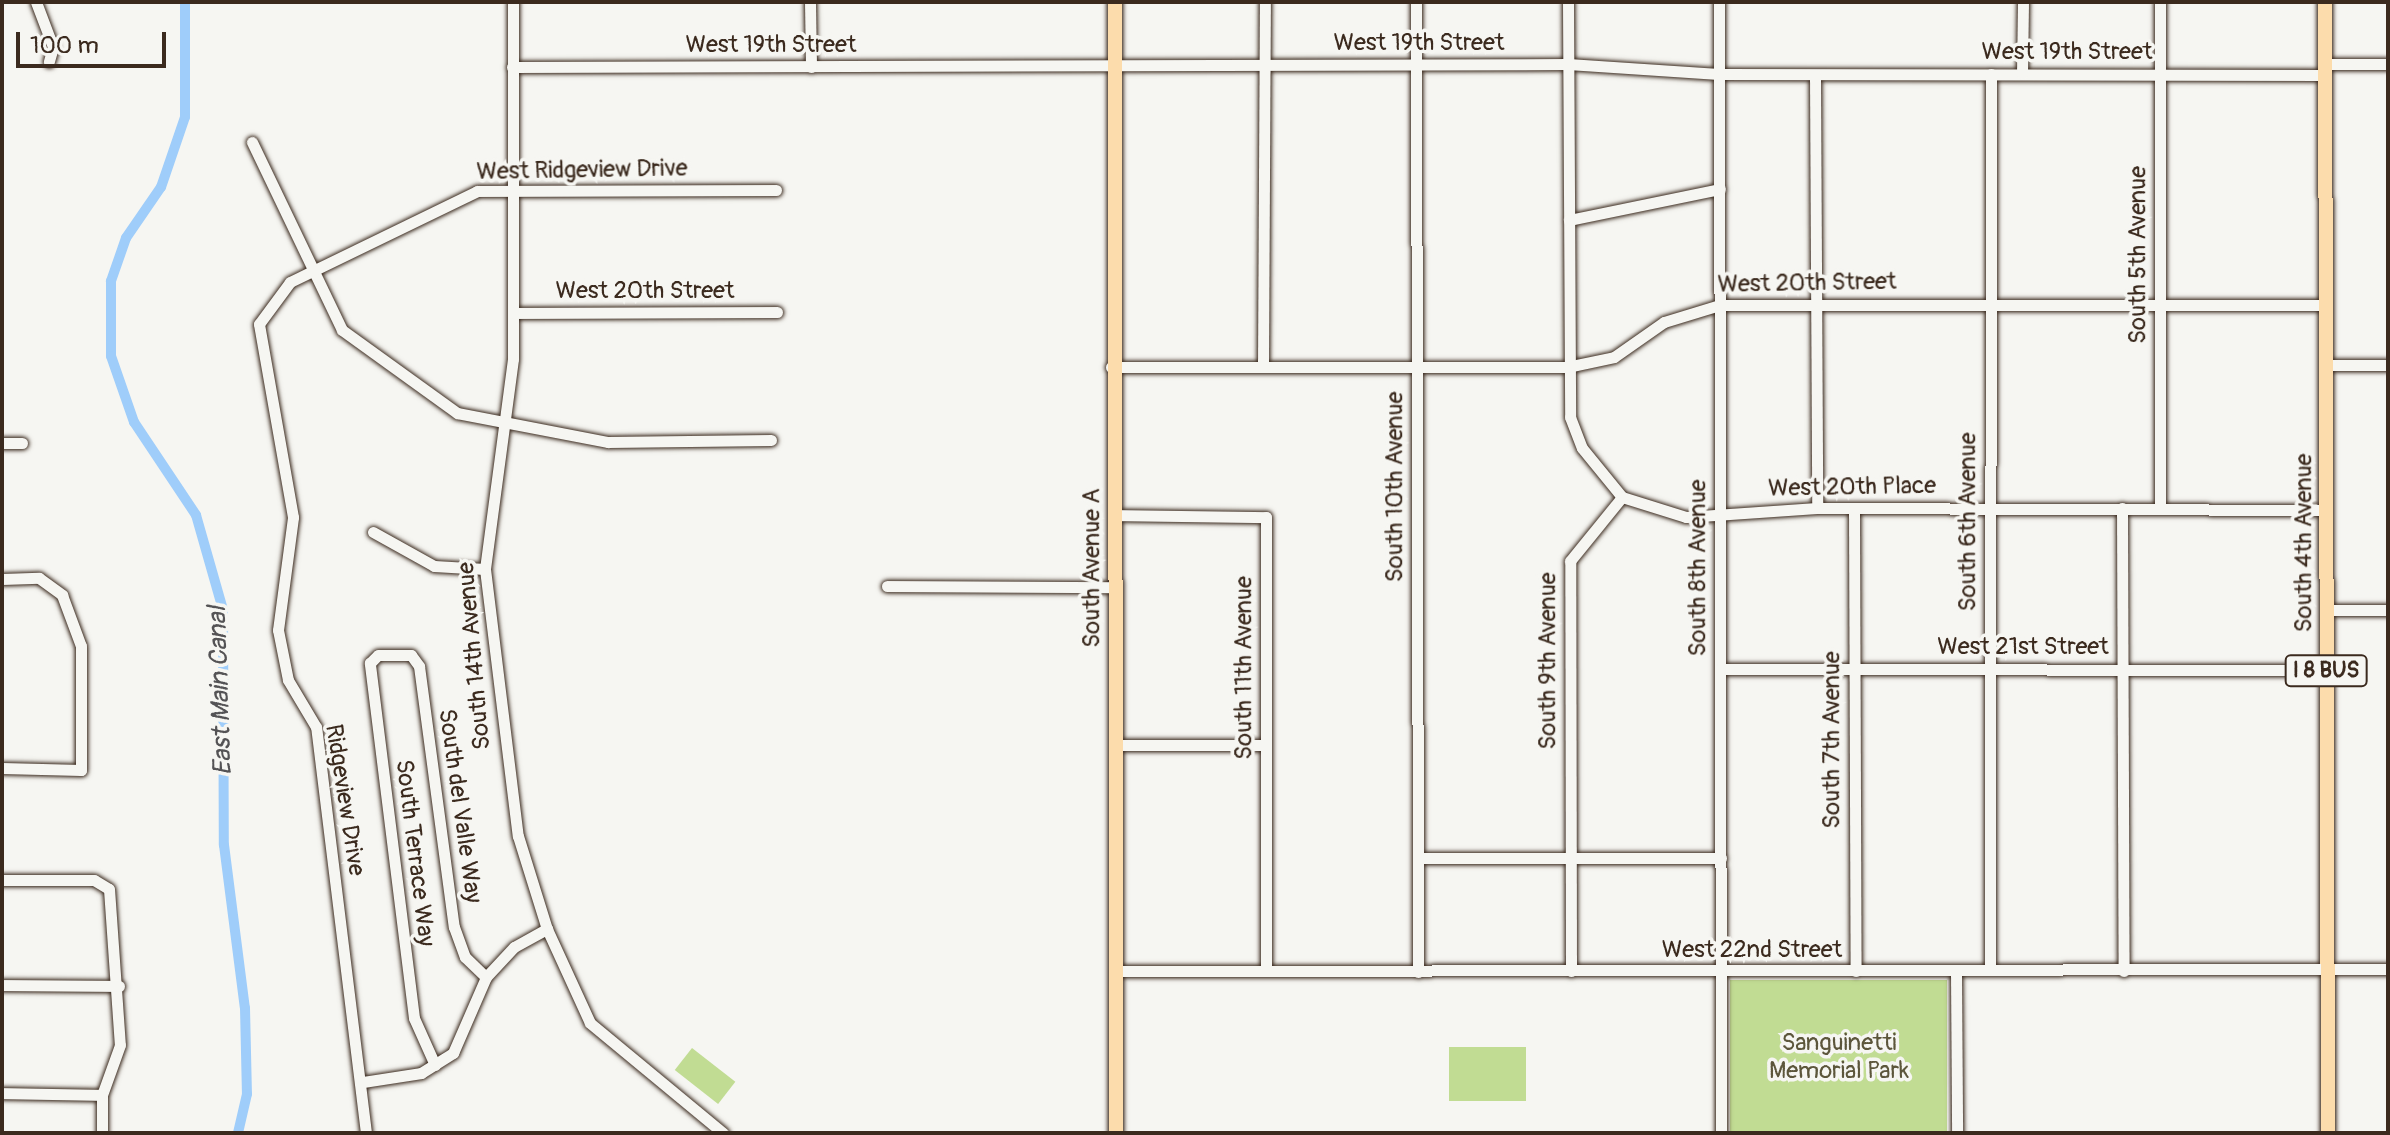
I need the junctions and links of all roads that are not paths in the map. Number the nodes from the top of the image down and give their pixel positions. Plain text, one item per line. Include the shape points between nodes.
1 (36, 2) edge
2 (513, 2) edge
3 (810, 2) edge
4 (1115, 2) edge
5 (1265, 2) edge
6 (1416, 2) edge
7 (1568, 2) edge
8 (1719, 2) edge
9 (2023, 2) edge
10 (2160, 2) edge
11 (2325, 2) edge
12 (49, 61) dead end
13 (1568, 64) junction
14 (2388, 64) edge
15 (1264, 65) junction
16 (1416, 65) junction
17 (1114, 66) junction
18 (512, 67) junction
19 (811, 67) junction
20 (2325, 70) junction
21 (1719, 74) junction
22 (1991, 74) junction
23 (2022, 74) junction
24 (2160, 74) junction
25 (1815, 75) junction
26 (252, 142) dead end
27 (513, 189) junction
28 (1720, 189) junction
29 (776, 190) dead end
30 (1569, 220) junction
31 (313, 272) junction
32 (2159, 303) junction
33 (1991, 304) junction
34 (1720, 305) junction
35 (1816, 305) junction
36 (2326, 305) junction
37 (777, 312) dead end
38 (514, 313) junction
39 (2327, 365) junction
40 (2388, 365) edge
41 (1263, 366) junction
42 (1416, 366) junction
43 (1111, 367) junction
44 (1567, 367) junction
45 (505, 422) junction
46 (771, 440) dead end
47 (2, 443) edge
48 (22, 443) dead end
49 (1622, 497) junction
50 (1817, 508) junction
51 (1990, 508) junction
52 (2122, 508) junction
53 (2160, 508) junction
54 (1854, 509) junction
55 (2327, 510) junction
56 (1720, 511) junction
57 (1114, 515) junction
58 (373, 532) dead end
59 (485, 569) junction
60 (2, 579) edge
61 (887, 586) dead end
62 (1114, 587) junction
63 (2327, 610) junction
64 (2388, 610) edge
65 (388, 653) joint
66 (1721, 669) junction
67 (1853, 669) junction
68 (1989, 669) junction
69 (2123, 669) junction
70 (2326, 670) junction
71 (1115, 745) junction
72 (1266, 745) junction
73 (2, 768) edge
74 (1569, 857) junction
75 (1419, 858) junction
76 (1721, 858) junction
77 (2, 880) edge
78 (547, 929) junction
79 (2388, 969) edge
80 (1266, 970) junction
81 (1990, 970) junction
82 (2327, 970) junction
83 (1116, 971) junction
84 (1571, 971) junction
85 (1856, 971) junction
86 (2124, 971) junction
87 (1418, 972) junction
88 (1956, 972) junction
89 (1722, 973) junction
90 (486, 977) junction
91 (2, 985) edge
92 (119, 986) junction
93 (435, 1065) junction
94 (363, 1082) junction
95 (2, 1093) edge
96 (102, 1095) junction
97 (102, 1133) edge
98 (366, 1133) edge
99 (723, 1133) edge
100 (1116, 1133) edge
101 (1721, 1133) edge
102 (1957, 1133) edge
103 (2328, 1133) edge

1 - 12 street via 53,47
2 - 18 street, South 14th Avenue
3 - 19 street
4 - 17 main road, South Avenue A
5 - 15 street
6 - 16 street, South 10th Avenue
7 - 13 street
8 - 21 street, South 8th Avenue
9 - 23 street
10 - 24 street, South 5th Avenue
11 - 20 main road, South 4th Avenue / I 8 BUS
13 - 16 street, West 19th Street
13 - 21 street, West 19th Street
13 - 30 street
14 - 20 street, West 19th Street
15 - 16 street, West 19th Street
15 - 17 street, West 19th Street
15 - 41 street
16 - 42 street, South 10th Avenue
17 - 19 street, West 19th Street
17 - 43 main road, South Avenue A
18 - 19 street, West 19th Street
18 - 27 street, South 14th Avenue
20 - 24 street, West 19th Street
20 - 36 main road, South 4th Avenue / I 8 BUS
21 - 25 street, West 19th Street
21 - 28 street, South 8th Avenue
22 - 23 street, West 19th Street
22 - 25 street, West 19th Street
22 - 33 street, South 6th Avenue
23 - 24 street, West 19th Street
24 - 32 street, South 5th Avenue
25 - 35 street
26 - 31 street
27 - 29 street, West Ridgeview Drive
27 - 31 street, West Ridgeview Drive via 458,196
27 - 38 street, South 14th Avenue
28 - 30 street
28 - 34 street, South 8th Avenue
30 - 44 street
31 - 45 street via 342,330 457,413
31 - 94 street, Ridgeview Drive via 271,302 258,340 293,517 278,630 288,680 316,727
32 - 33 street, West 20th Street
32 - 36 street, West 20th Street
32 - 53 street, South 5th Avenue
33 - 35 street, West 20th Street
33 - 51 street, South 6th Avenue
34 - 35 street, West 20th Street
34 - 44 street, West 20th Street via 1691,309 1614,357
34 - 56 street, South 8th Avenue
35 - 50 street
36 - 39 main road, South 4th Avenue / I 8 BUS
37 - 38 street, West 20th Street
38 - 45 street, South 14th Avenue
39 - 40 street
39 - 55 main road, South 4th Avenue / I 8 BUS
41 - 42 street, West 20th Street
41 - 43 street, West 20th Street
42 - 44 street, West 20th Street
42 - 75 street, South 10th Avenue
43 - 57 main road, South Avenue A
44 - 49 street via 1570,417 1582,448
45 - 46 street via 608,442
45 - 59 street, South 14th Avenue
47 - 48 street
49 - 56 street, West 20th Place via 1686,517
49 - 74 street, South 9th Avenue via 1570,561
50 - 54 street, West 20th Place
50 - 56 street, West 20th Place
51 - 52 street, West 20th Place
51 - 54 street, West 20th Place
51 - 68 street, South 6th Avenue
52 - 53 street, West 20th Place
52 - 69 street
53 - 55 street, West 20th Place
54 - 67 street, South 7th Avenue
55 - 63 main road, South 4th Avenue / I 8 BUS
56 - 66 street, South 8th Avenue
57 - 62 main road, South Avenue A
57 - 72 street, South 11th Avenue via 1266,517
58 - 59 street via 434,566
59 - 78 street, South 14th Avenue via 518,836
60 - 73 street via 39,578 62,595 81,646 81,770
61 - 62 street
62 - 71 main road, South Avenue A
63 - 64 street
63 - 70 main road, South 4th Avenue / I 8 BUS
65 - 90 street, South del Valle Way via 411,655 419,666 454,927 465,957
65 - 93 street, South Terrace Way via 370,663 414,1018
66 - 67 street, West 21st Street
66 - 76 street, South 8th Avenue
67 - 68 street, West 21st Street
67 - 85 street, South 7th Avenue
68 - 69 street, West 21st Street
68 - 81 street, South 6th Avenue
69 - 70 street, West 21st Street
69 - 86 street
70 - 82 main road, South 4th Avenue / I 8 BUS
71 - 72 street
71 - 83 main road, South Avenue A
72 - 80 street, South 11th Avenue
74 - 75 street
74 - 76 street
74 - 84 street, South 9th Avenue
75 - 87 street, South 10th Avenue
76 - 89 street, South 8th Avenue
77 - 92 street via 94,882 109,889
78 - 90 street via 514,947
78 - 99 street, South 14th Avenue via 599,1035
79 - 82 street, West 22nd Street
80 - 83 street, West 22nd Street
80 - 87 street, West 22nd Street
81 - 86 street, West 22nd Street
81 - 88 street, West 22nd Street
82 - 86 street, West 22nd Street
82 - 103 main road, South 4th Avenue / I 8 BUS
83 - 100 main road, South Avenue A
84 - 87 street, West 22nd Street
84 - 89 street, West 22nd Street
85 - 88 street, West 22nd Street
85 - 89 street, West 22nd Street
88 - 102 street
89 - 101 street, South 8th Avenue
90 - 93 street via 466,1036
91 - 92 street
92 - 96 street via 120,1045
93 - 94 street
94 - 98 street, Ridgeview Drive
95 - 96 street
96 - 97 street

